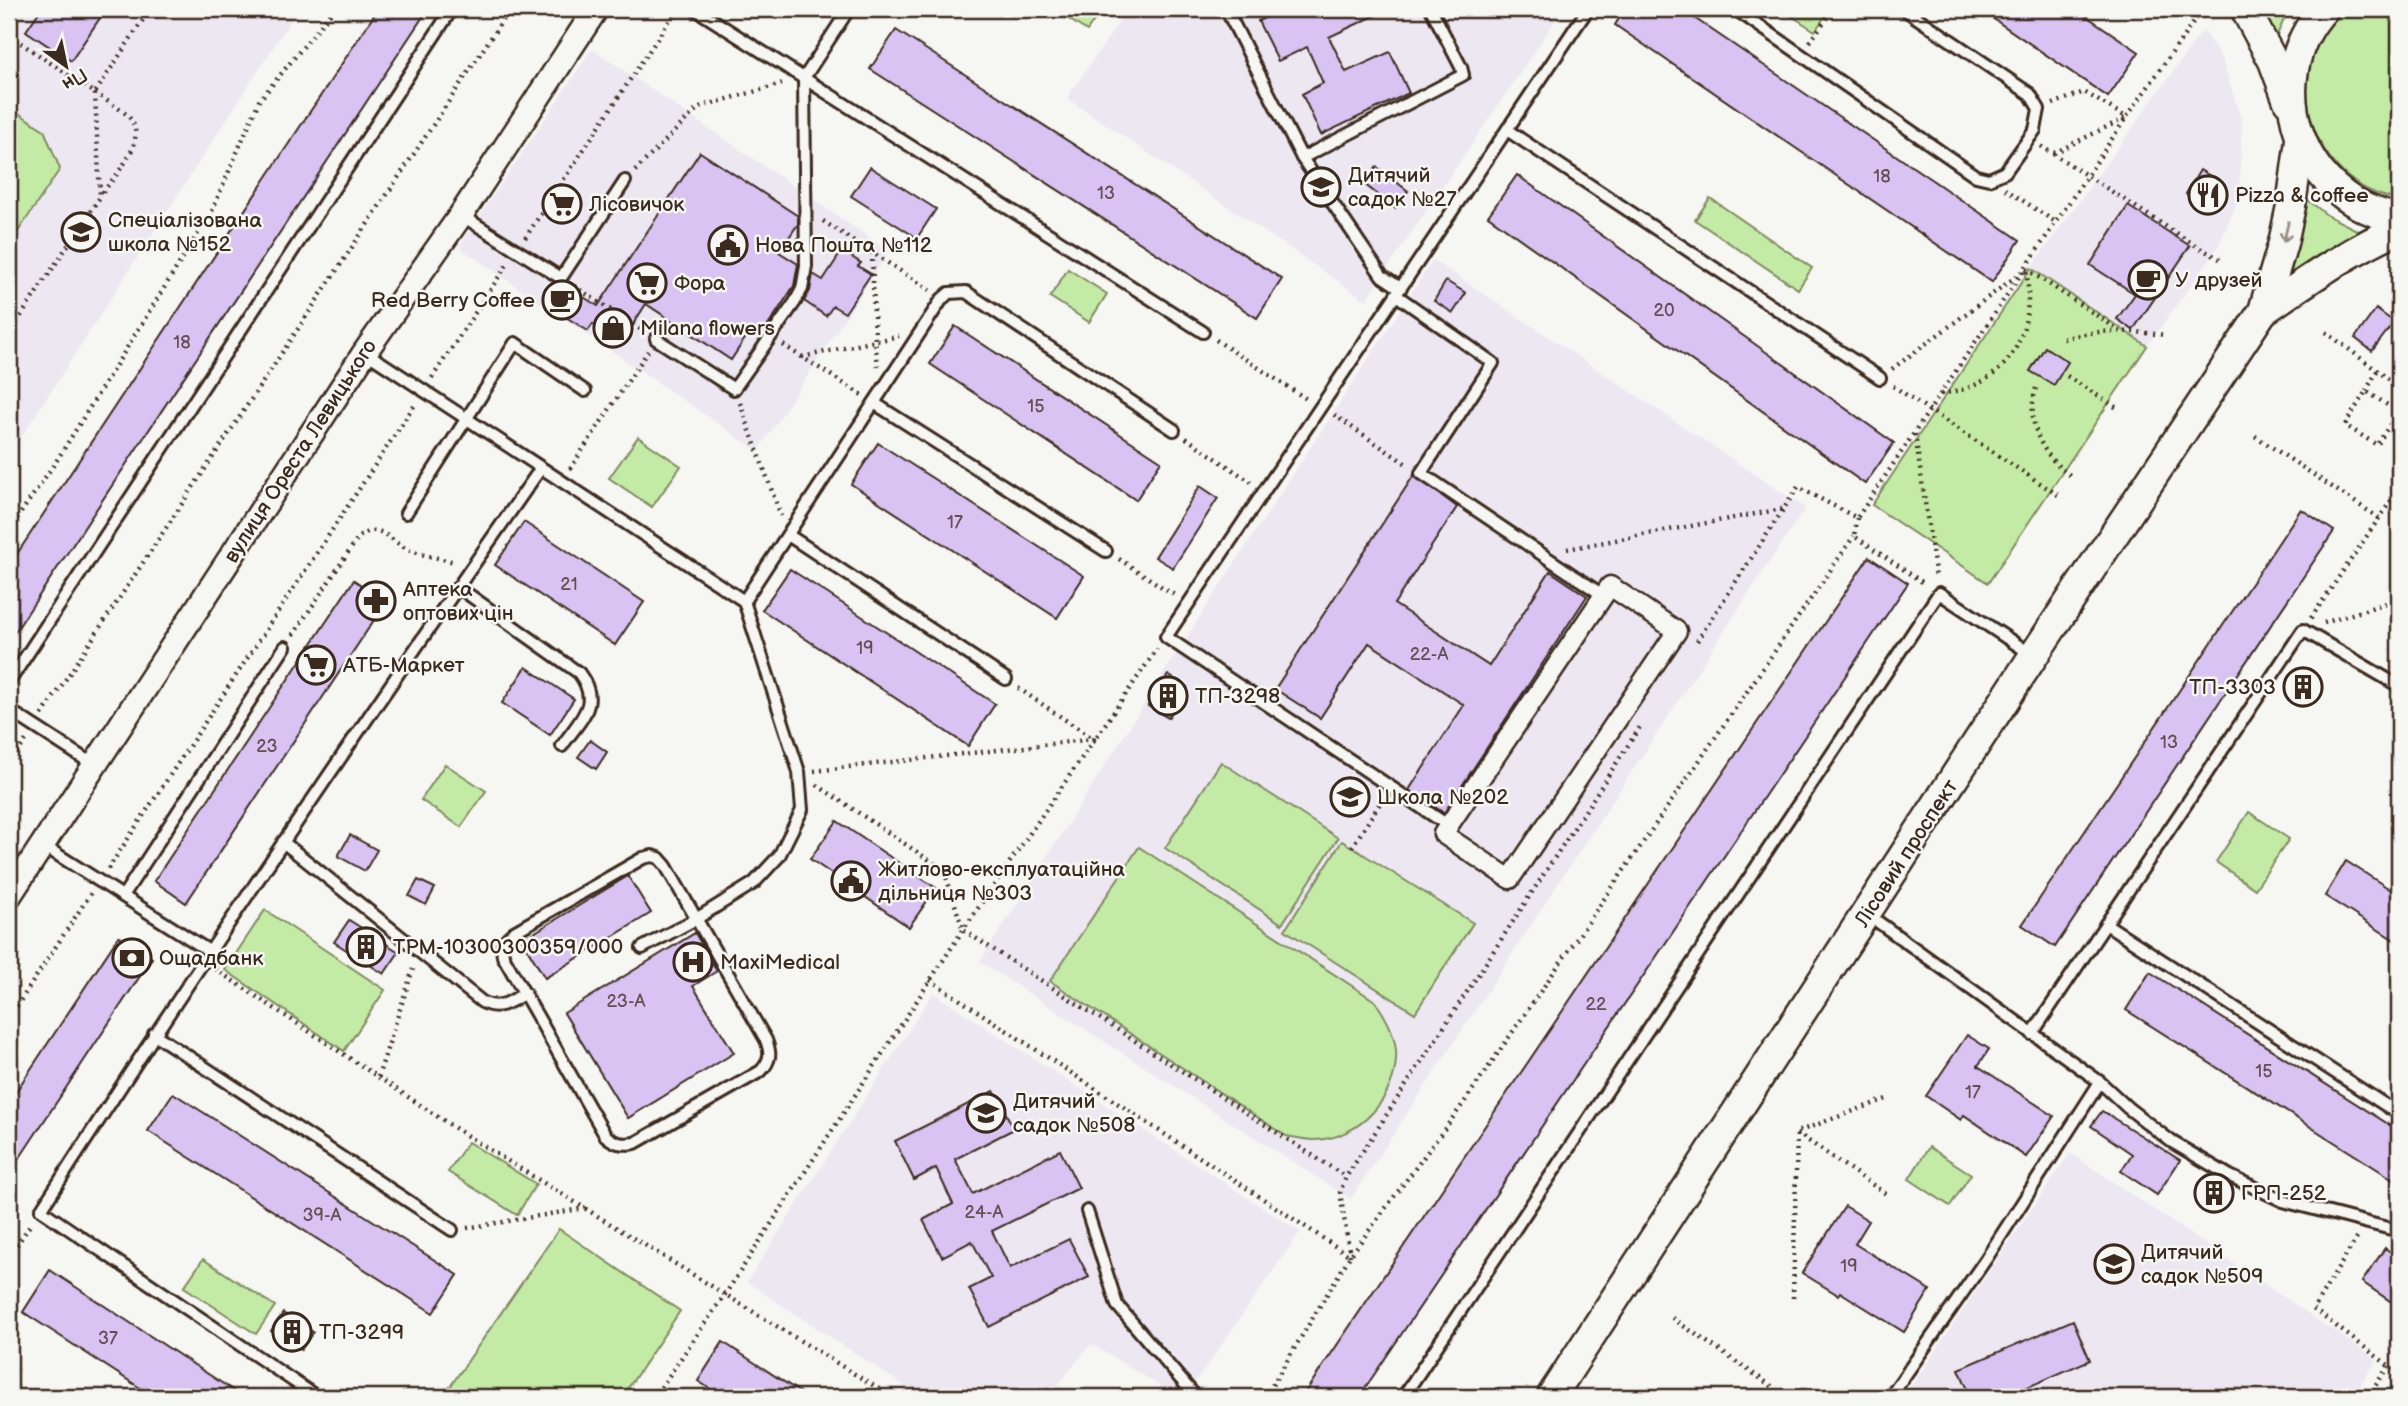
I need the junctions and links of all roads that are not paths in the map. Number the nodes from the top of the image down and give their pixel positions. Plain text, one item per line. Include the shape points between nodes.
1 (452, 9) edge
2 (596, 9) edge
3 (695, 9) edge
4 (849, 9) edge
5 (1226, 9) edge
6 (1431, 9) edge
7 (1588, 9) edge
8 (1735, 9) edge
9 (1904, 9) edge
10 (2245, 9) edge
11 (2324, 9) edge
12 (804, 78) junction
13 (1507, 130) junction
14 (2297, 130) junction
15 (1302, 158) junction
16 (625, 181) road end
17 (461, 215) junction
18 (2399, 218) edge
19 (2399, 229) edge
20 (1398, 291) junction
21 (2263, 311) junction
22 (1203, 332) road end
23 (656, 339) road end
24 (365, 352) junction
25 (1880, 378) road end
26 (585, 391) dead end
27 (874, 403) junction
28 (1174, 430) road end
29 (541, 468) junction
30 (406, 513) dead end
31 (788, 535) junction
32 (1106, 551) road end
33 (458, 587) junction
34 (1604, 596) junction
35 (744, 601) junction
36 (285, 646) road end
37 (2034, 656) junction
38 (1006, 680) road end
39 (9, 682) edge
40 (2399, 686) edge
41 (9, 710) edge
42 (562, 746) dead end
43 (94, 765) junction
44 (1449, 826) junction
45 (283, 842) junction
46 (44, 846) junction
47 (9, 896) edge
48 (123, 896) junction
49 (1867, 914) junction
50 (696, 919) junction
51 (2106, 925) junction
52 (642, 948) dead end
53 (206, 956) junction
54 (525, 993) junction
55 (154, 1034) junction
56 (2032, 1034) junction
57 (2100, 1082) junction
58 (2399, 1114) edge
59 (1087, 1212) dead end
60 (452, 1230) road end
61 (2399, 1230) edge
62 (317, 1397) edge
63 (1196, 1397) edge
64 (1403, 1397) edge
65 (1551, 1397) edge
66 (1890, 1397) edge

1 - 39 lane
2 - 17 street, вулиця Ореста Левицького
3 - 12 lane
4 - 12 lane
5 - 15 lane
6 - 15 lane via 1463,75
7 - 13 lane
8 - 9 lane via 1976,176 1989,179 2005,172 2035,130 2039,109 2030,94
10 - 14 street via 2273,61
11 - 14 street, Лісовий проспект via 2297,54 2292,91
12 - 22 lane
12 - 23 lane via 807,210 802,289 734,389
13 - 20 lane
13 - 25 lane
14 - 18 street via 2323,176 2350,200 2383,216
14 -> 21 street, Лісовий проспект via 2291,206
15 - 20 lane via 1382,276
16 - 17 lane via 561,278
17 - 24 street, вулиця Ореста Левицького
19 - 21 street, Лісовий проспект via 2319,272
20 - 34 lane via 1493,363 1421,474
20 - 44 lane via 1166,637
21 - 37 street, Лісовий проспект
24 - 29 lane
24 - 43 street, вулиця Ореста Левицького
26 - 30 lane via 515,343
27 - 28 lane via 942,299 949,293 966,292
27 - 31 lane
27 - 32 lane
29 - 33 lane
29 - 35 lane
31 - 35 lane
31 - 38 lane
33 - 42 lane via 587,683 591,696 586,711
33 - 45 lane
34 - 44 street
34 - 44 street via 1611,586 1677,631 1510,879 1443,834
35 - 50 lane via 799,772 802,810 779,856 754,883
36 - 48 lane
37 - 49 street, Лісовий проспект
37 - 64 lane via 1938,593
40 - 51 lane via 2303,630
41 - 43 lane
43 - 46 street, вулиця Ореста Левицького
45 - 53 lane
45 - 54 lane via 490,1007
46 - 47 street, вулиця Ореста Левицького
46 - 48 lane
48 - 53 lane
49 - 56 lane
49 - 65 street, Лісовий проспект
50 - 52 lane
50 - 54 lane via 666,866 659,858 643,858 505,939 503,956
50 - 54 lane via 766,1040 769,1063 635,1143 623,1145 606,1135
51 - 56 lane
51 - 58 lane
53 - 55 lane
55 - 60 lane
55 - 62 lane via 41,1210
56 - 57 lane
57 - 61 lane via 2172,1142 2230,1176 2283,1201
57 - 66 lane
59 - 63 lane via 1117,1305

